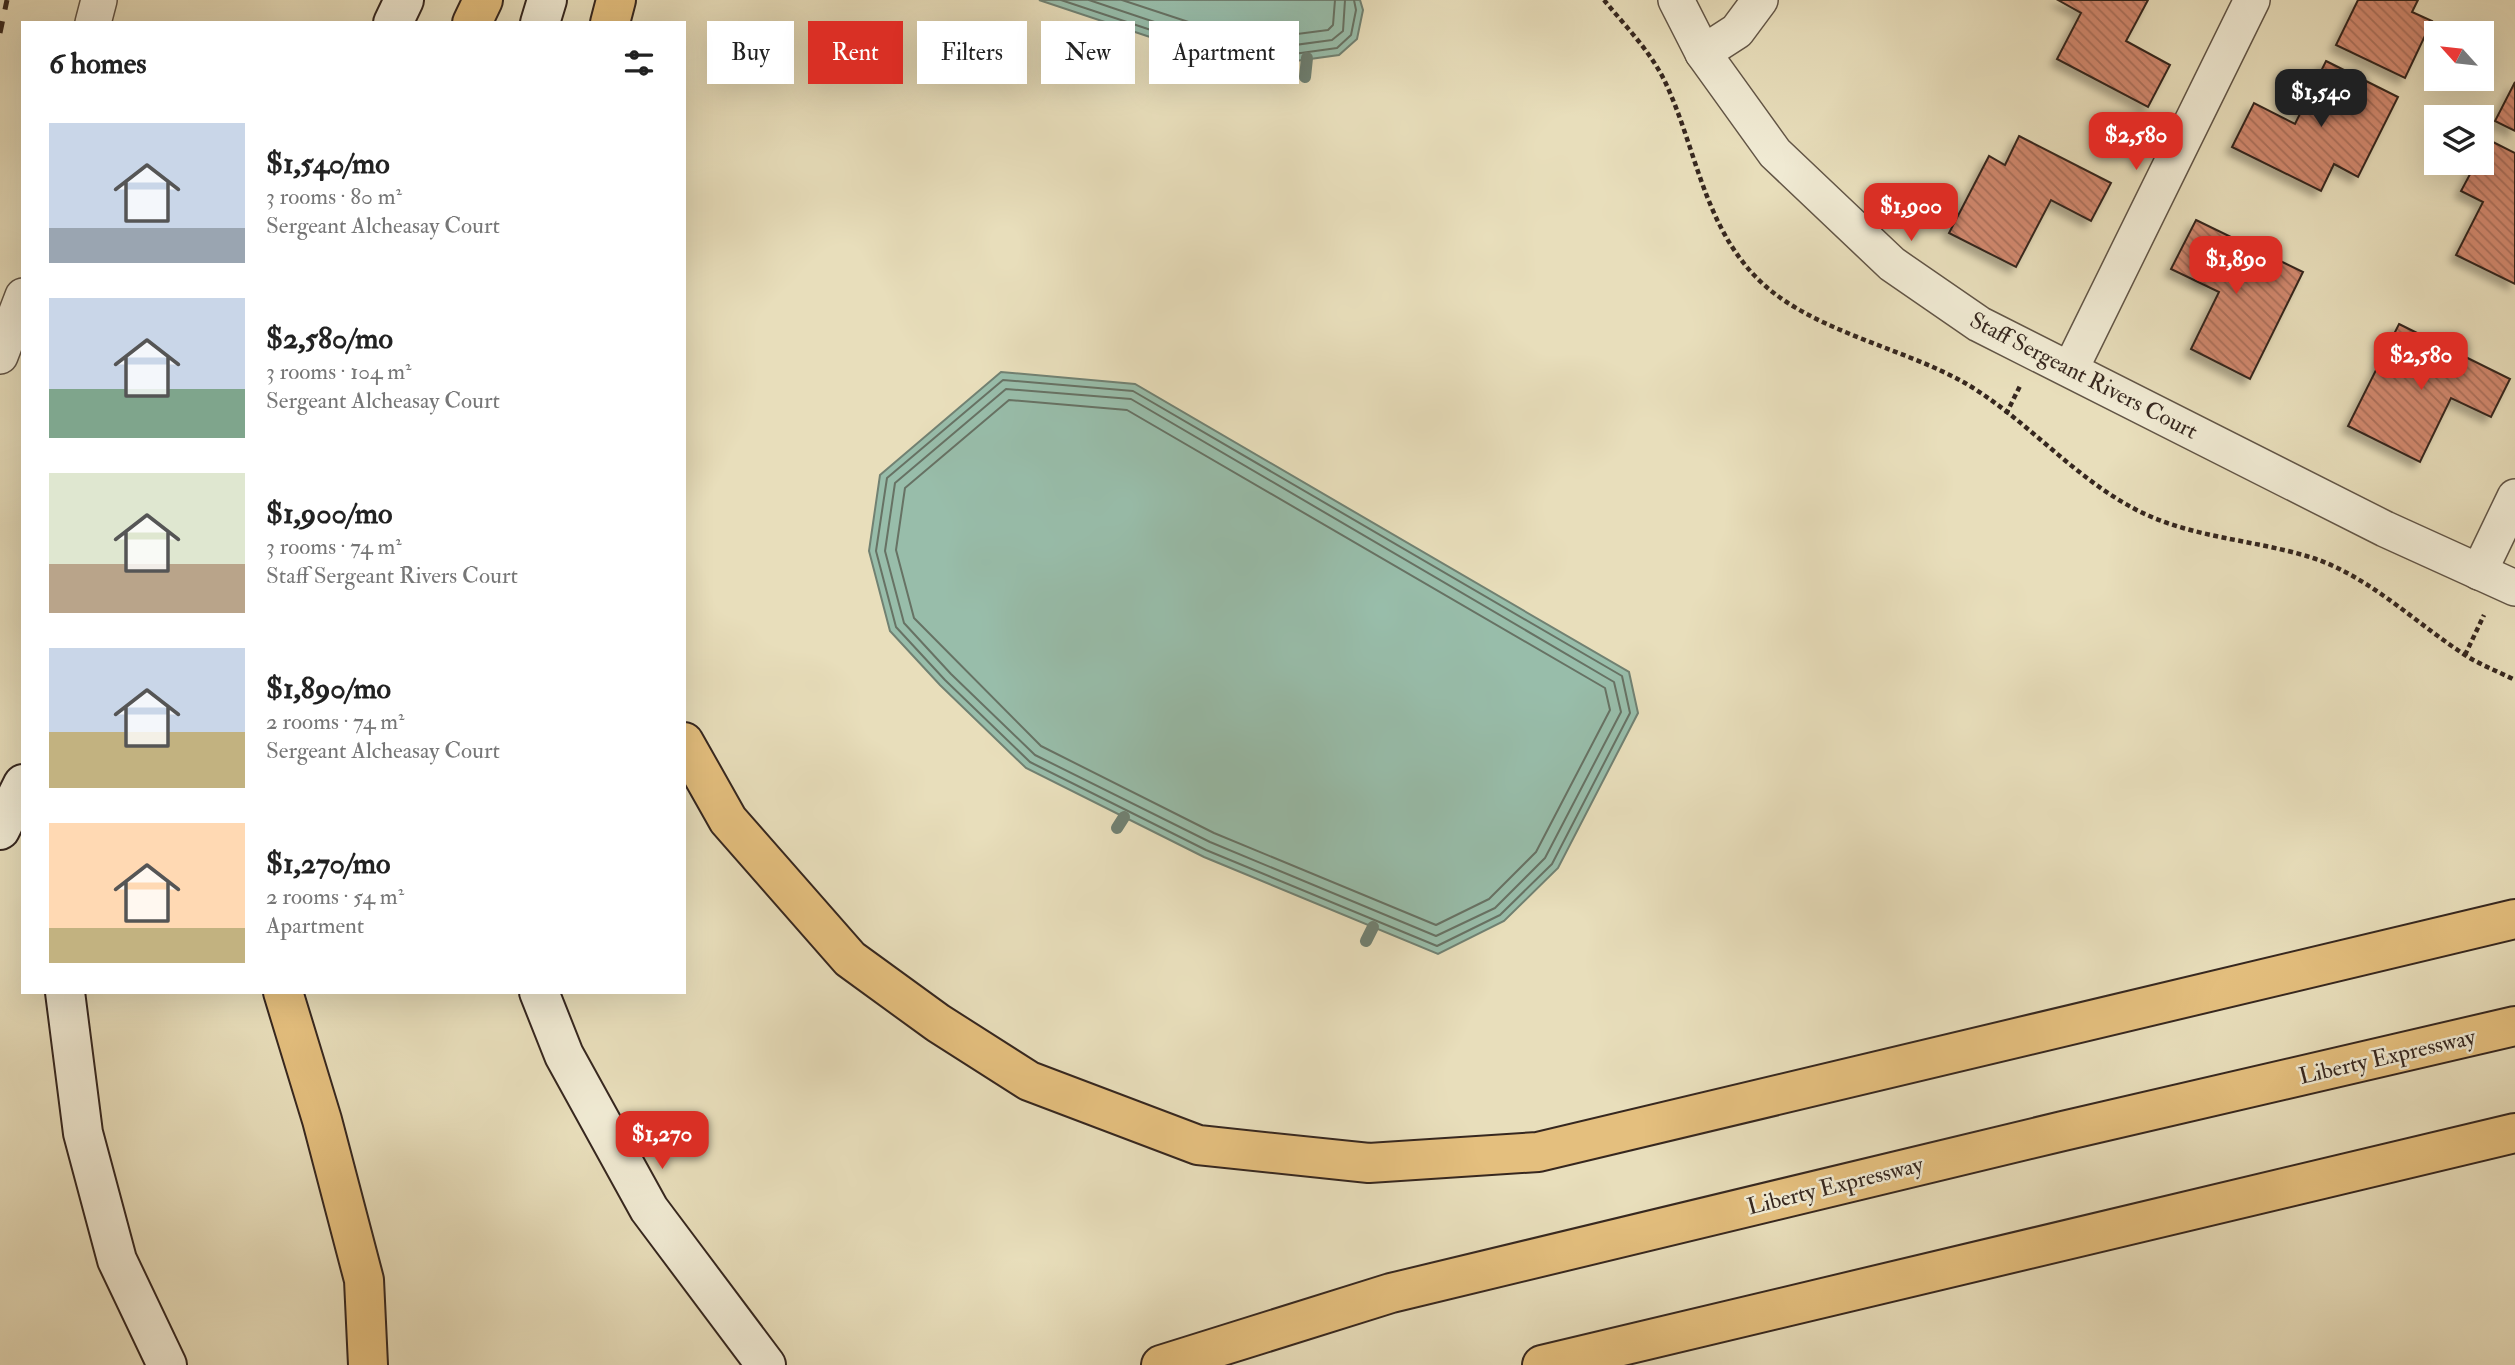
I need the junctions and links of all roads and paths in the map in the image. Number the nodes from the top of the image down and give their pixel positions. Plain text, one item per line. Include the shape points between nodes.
1 (99, 0) edge
2 (404, 0) edge
3 (483, 0) edge
4 (547, 0) edge
5 (616, 0) edge
6 (1604, 0) edge
7 (1676, 0) edge
8 (1760, 0) edge
9 (2252, 0) edge
10 (94, 21) edge
11 (394, 21) edge
12 (473, 21) edge
13 (541, 21) edge
14 (611, 21) edge
15 (1703, 52) junction
16 (21, 301) edge
17 (0, 356) edge
18 (2071, 369) junction
19 (2515, 497) edge
20 (2498, 581) edge
21 (2465, 655) junction
22 (2515, 680) edge
23 (686, 746) edge
24 (21, 788) edge
25 (0, 831) edge
26 (2515, 919) edge
27 (65, 994) edge
28 (284, 994) edge
29 (540, 994) edge
30 (2515, 1026) edge
31 (2515, 1133) edge
32 (167, 1365) edge
33 (368, 1365) edge
34 (766, 1365) edge
35 (1161, 1365) edge
36 (1542, 1365) edge

1 - 10 street
2 - 11 main road
3 - 12 highway
4 - 13 main road
5 - 14 highway
6 - 21 path via 1666,84 1705,197 1726,238 1754,275 1780,298 1968,385 2132,508 2171,525 2316,559 2351,575
7 - 15 street, Staff Sergeant Rivers Court
8 - 15 street via 1737,31
9 - 18 street
15 - 18 street, Staff Sergeant Rivers Court via 1775,153 1892,264 1979,324
16 - 17 street
18 - 20 street, Staff Sergeant Rivers Court via 2385,529
19 - 20 street
20 - 21 path
21 - 22 path
23 - 26 highway via 728,820 850,959 1029,1081 1198,1145 1369,1163 1538,1152
24 - 25 main road
27 - 32 main road via 83,1133 117,1260
28 - 33 highway via 364,1280
29 - 34 main road via 564,1055 649,1209
30 - 35 highway, Liberty Expressway via 1391,1293
31 - 36 highway

